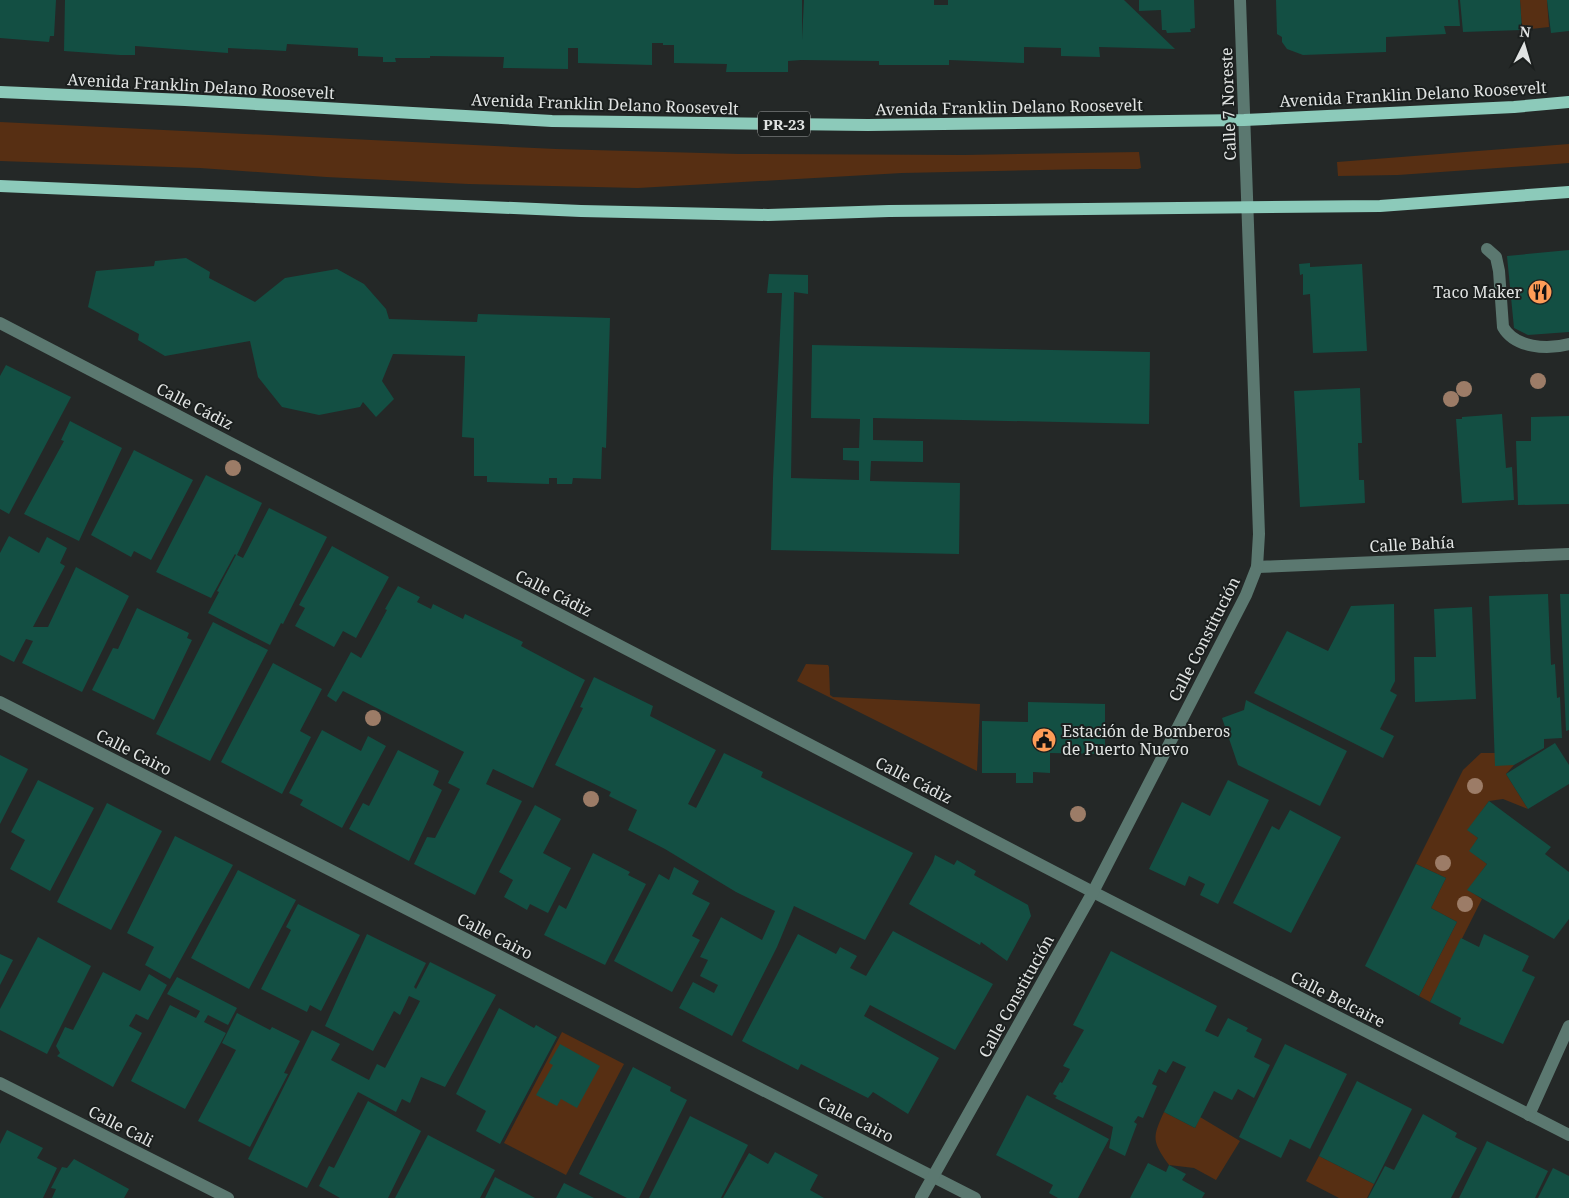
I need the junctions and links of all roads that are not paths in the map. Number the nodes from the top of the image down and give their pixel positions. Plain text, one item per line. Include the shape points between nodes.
1 (1240, 0) edge
2 (0, 92) edge
3 (1569, 102) edge
4 (1244, 120) junction
5 (0, 186) edge
6 (1569, 192) edge
7 (1248, 208) junction
8 (1487, 249) dead end
9 (0, 323) edge
10 (1569, 344) edge
11 (1569, 554) edge
12 (1257, 568) junction
13 (0, 702) edge
14 (1093, 892) junction
15 (1569, 1026) edge
16 (0, 1083) edge
17 (1530, 1115) junction
18 (1569, 1135) edge
19 (934, 1176) junction
20 (228, 1198) edge
21 (921, 1198) edge
22 (976, 1198) edge

1 - 4 street, Calle 7 Noreste
2 - 4 main road, Avenida Franklin Delano Roosevelt / PR-23 via 552,121 868,125
3 - 4 main road, Avenida Franklin Delano Roosevelt / PR-23
4 - 7 street, Calle 7 Noreste
5 - 7 main road via 581,210 758,214
6 - 7 main road via 1380,206
7 - 12 street, Calle Constitución via 1259,534
8 - 10 street via 1496,256 1503,327 1507,334 1515,341 1527,344
9 - 14 street, Calle Cádiz
11 - 12 street, Calle Bahía
12 - 14 street, Calle Constitución via 1242,604
13 - 19 street, Calle Cairo
14 - 17 street, Calle Belcaire
14 - 19 street, Calle Constitución
15 - 17 street
16 - 20 street, Calle Cali
17 - 18 street, Calle Belcaire
19 - 21 street, Calle Constitución
19 - 22 street, Calle Cairo

